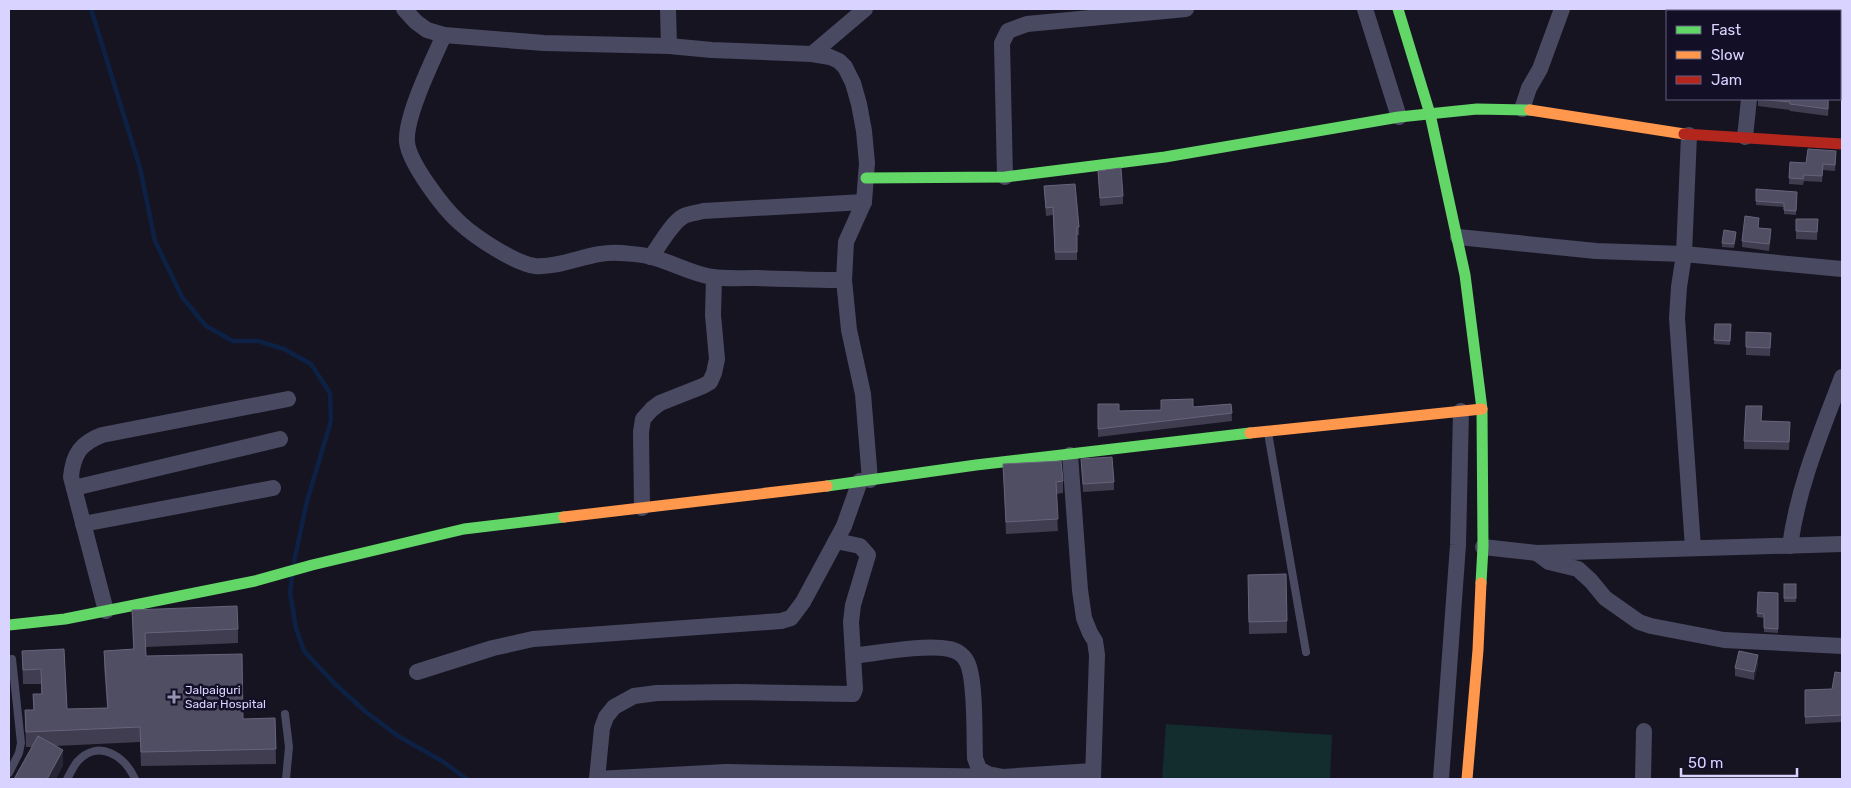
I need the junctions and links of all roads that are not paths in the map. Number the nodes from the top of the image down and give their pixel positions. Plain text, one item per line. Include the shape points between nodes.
1 (404, 9) edge
2 (668, 9) edge
3 (865, 9) edge
4 (1186, 9) edge
5 (1365, 9) edge
6 (1398, 9) edge
7 (1562, 9) edge
8 (444, 35) junction
9 (669, 46) junction
10 (812, 54) junction
11 (1749, 100) edge
12 (1522, 109) junction
13 (1430, 114) junction
14 (1399, 117) junction
15 (1689, 135) junction
16 (1745, 137) junction
17 (1842, 144) edge
18 (1005, 176) junction
19 (866, 178) junction
20 (864, 202) junction
21 (1458, 237) junction
22 (1684, 254) junction
23 (652, 257) junction
24 (1842, 269) edge
25 (714, 277) junction
26 (844, 280) junction
27 (1842, 377) edge
28 (288, 400) dead end
29 (1482, 409) junction
30 (1461, 411) junction
31 (1268, 431) junction
32 (280, 439) dead end
33 (1070, 455) junction
34 (865, 480) junction
35 (74, 488) junction
36 (274, 488) dead end
37 (642, 508) junction
38 (84, 524) junction
39 (836, 541) junction
40 (1842, 544) edge
41 (1790, 546) junction
42 (1483, 547) junction
43 (1693, 548) junction
44 (1537, 553) junction
45 (106, 611) junction
46 (9, 625) edge
47 (1842, 646) edge
48 (1306, 652) dead end
49 (852, 656) junction
50 (12, 659) dead end
51 (417, 672) dead end
52 (285, 714) dead end
53 (1644, 731) dead end
54 (9, 773) edge
55 (1093, 775) edge
56 (774, 776) edge
57 (1003, 777) junction
58 (67, 779) edge
59 (136, 779) edge
60 (286, 779) edge
61 (597, 779) edge
62 (1441, 779) edge
63 (1467, 779) edge
64 (1643, 779) edge

1 - 8 street via 427,30
2 - 9 street
3 - 10 street
4 - 18 street via 1027,24 1008,31 1002,43
5 - 14 street
6 - 13 street
7 - 12 street
8 - 9 street via 544,43
8 - 23 street via 416,103 407,142 426,180 454,217 472,234 514,259 533,266 618,252
9 - 10 street
10 - 19 street via 839,61 853,83 864,131
11 - 16 street
12 - 13 street via 1477,108
12 - 15 street
13 - 14 street
13 - 21 street
14 - 18 street via 1165,157
15 - 16 street
15 - 22 street
16 - 17 street
18 - 19 street
19 - 20 street
20 - 23 street via 693,213 676,223
20 - 26 street via 846,242
21 - 22 street via 1596,251
21 - 29 street
22 - 24 street
22 - 43 street via 1677,318
23 - 25 street via 691,273
25 - 26 street
25 - 37 street via 717,359 714,372 710,382 660,403 643,419
26 - 34 street via 849,330 862,394
27 - 41 street via 1803,480
28 - 35 street via 89,440 72,462
29 - 30 street
29 - 42 street
30 - 31 street
30 - 62 street via 1458,545
31 - 33 street
31 - 48 lane
32 - 35 street
33 - 34 street
33 - 55 street via 1080,590 1084,618 1097,655
34 - 37 street
34 - 39 street
35 - 38 street
36 - 38 street
37 - 45 street via 464,529 256,581
38 - 45 street
39 - 49 street via 860,546 868,555 850,622
39 - 51 street via 791,618 532,639
40 - 41 street
41 - 43 street
42 - 44 street
42 - 63 street
43 - 44 street
44 - 47 street via 1549,562 1578,569 1605,598 1639,622 1651,626 1724,640
45 - 46 street
49 - 57 street via 932,648 958,652 967,660 971,674 975,758 979,770
49 - 61 street via 855,689 848,696 737,692 634,696 614,707 606,717
50 - 54 lane via 21,743
52 - 60 lane via 289,747
53 - 64 street
55 - 57 street
56 - 57 street
56 - 61 street via 726,772
58 - 59 lane via 82,758 104,751 119,757

